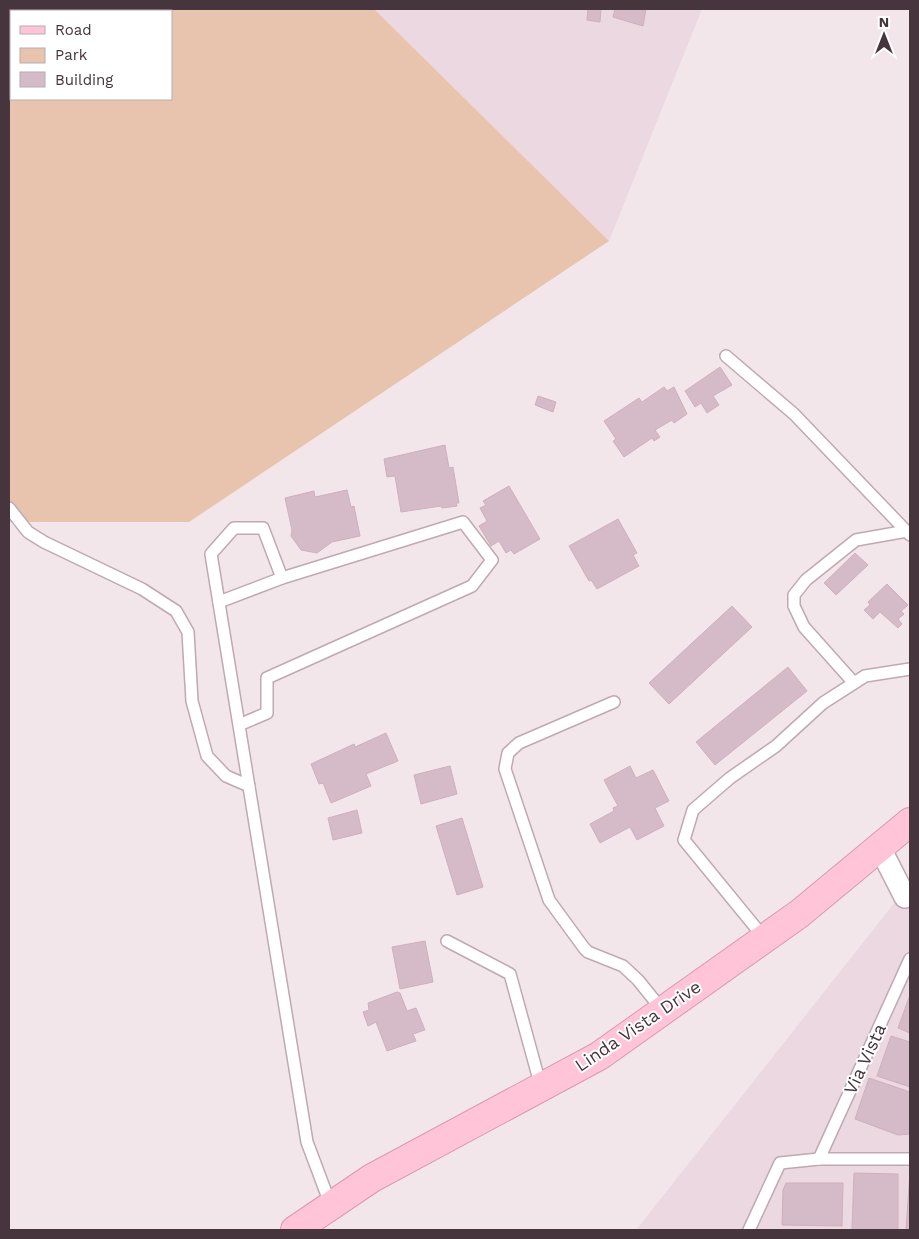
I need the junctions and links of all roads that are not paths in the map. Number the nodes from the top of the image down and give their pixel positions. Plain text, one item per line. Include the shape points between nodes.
1 (726, 356) dead end
2 (9, 508) edge
3 (909, 533) edge
4 (282, 578) junction
5 (219, 602) junction
6 (910, 669) edge
7 (854, 683) junction
8 (614, 702) dead end
9 (239, 725) junction
10 (249, 786) junction
11 (910, 822) edge
12 (880, 848) junction
13 (905, 897) dead end
14 (765, 938) junction
15 (447, 941) dead end
16 (910, 959) edge
17 (663, 1011) junction
18 (541, 1088) junction
19 (818, 1159) junction
20 (910, 1159) edge
21 (331, 1206) junction
22 (295, 1230) edge
23 (748, 1230) edge

1 - 3 lane via 794,414
2 - 10 lane via 28,532 44,542 142,589 176,611 188,632 192,701 207,756 226,776
3 - 7 lane via 856,540 806,580 794,595 794,606 804,627
4 - 5 lane
4 - 5 lane via 263,528 234,528 212,554
4 - 9 lane via 463,522 492,560 472,586 267,678 267,713
5 - 9 lane
6 - 7 lane via 865,676
7 - 14 lane via 823,703 776,746 730,778 693,810 684,840
8 - 17 lane via 519,743 508,753 505,769 549,900 588,952 623,966
9 - 10 lane
10 - 21 lane via 307,1142
11 - 12 street, Linda Vista Drive
12 - 13 street
12 - 14 street, Linda Vista Drive
14 - 17 street, Linda Vista Drive
15 - 18 lane via 510,974
16 - 19 lane, Via Vista
17 - 18 street, Linda Vista Drive via 599,1056
18 - 21 street, Linda Vista Drive via 372,1178
19 - 20 lane
19 - 23 lane via 780,1163
21 - 22 street, Linda Vista Drive

